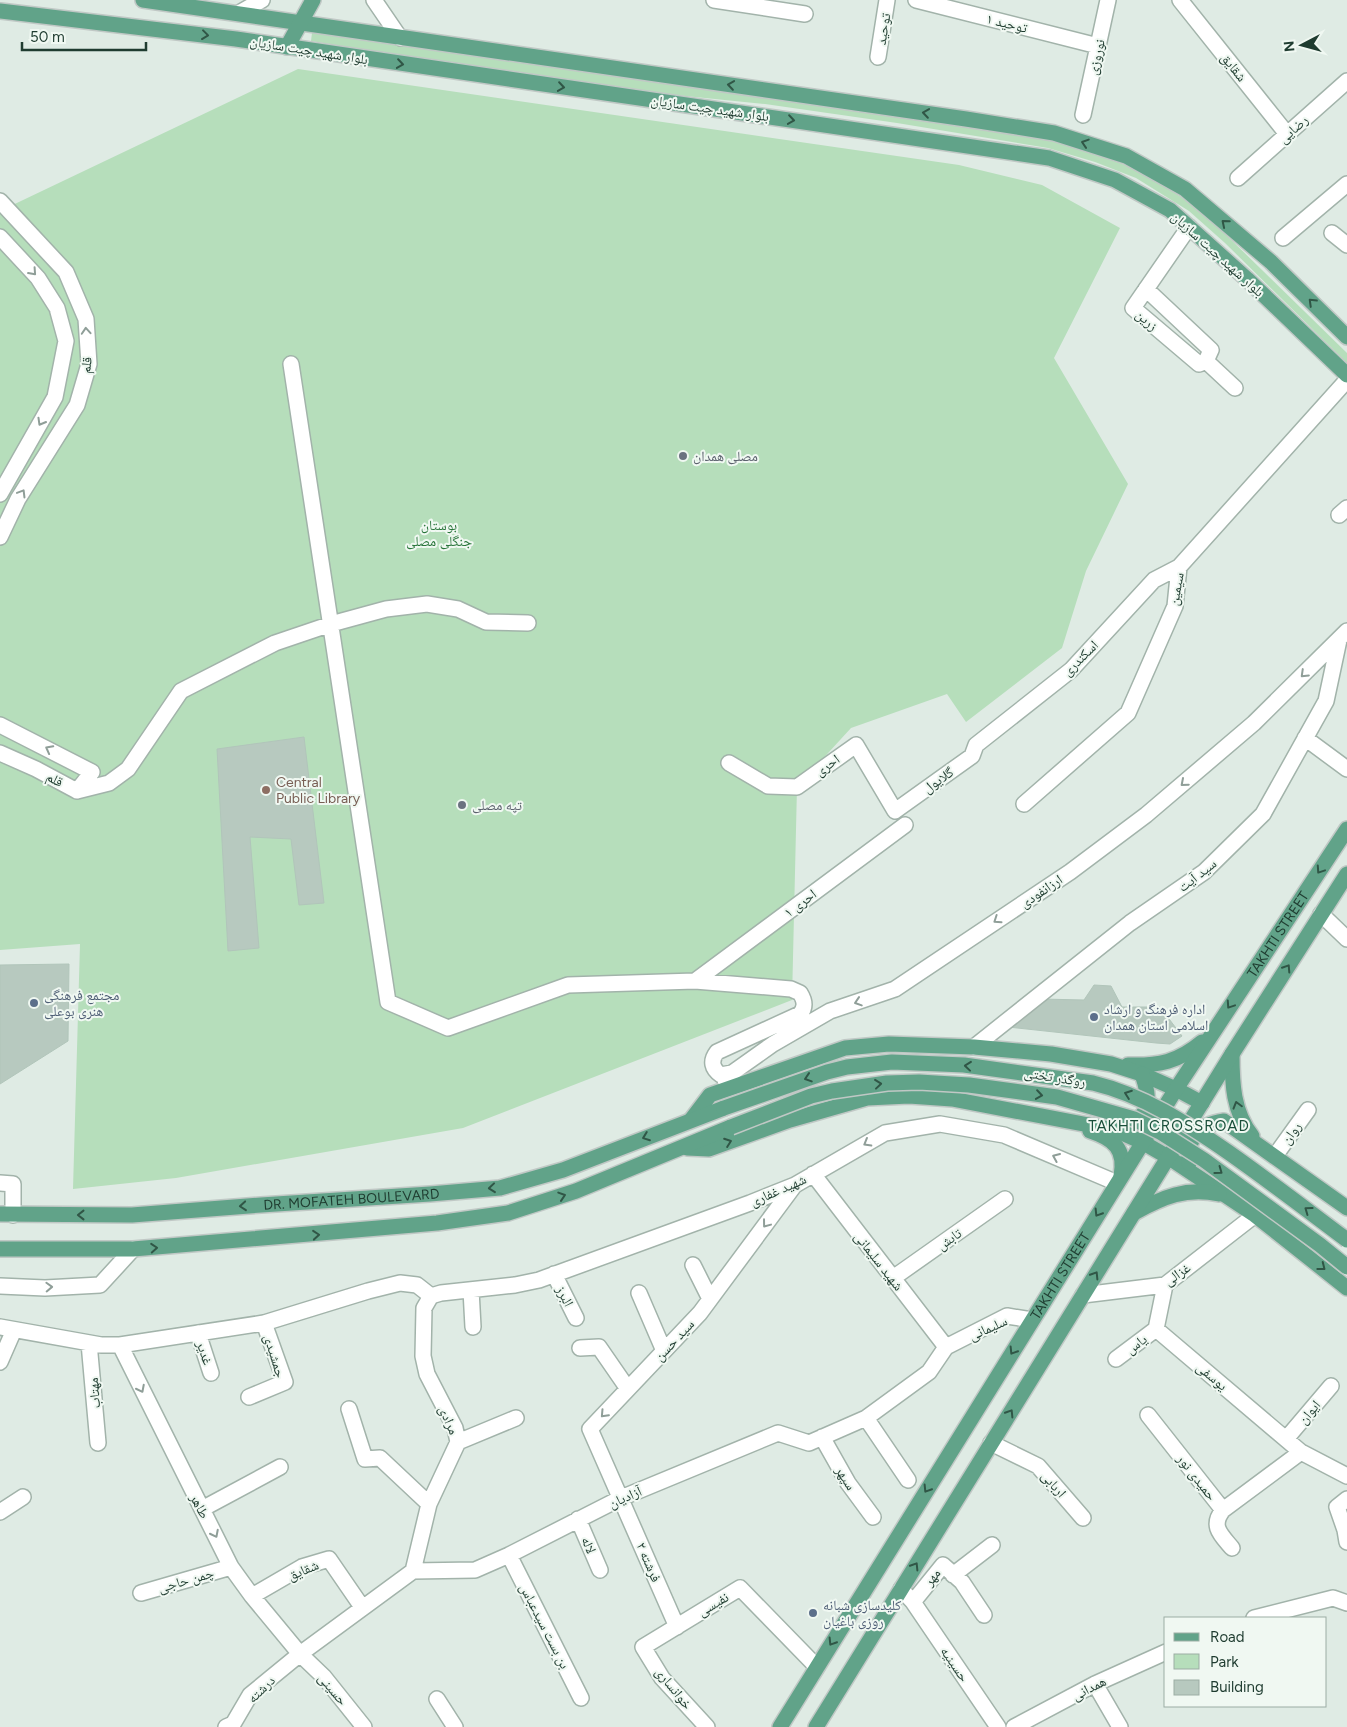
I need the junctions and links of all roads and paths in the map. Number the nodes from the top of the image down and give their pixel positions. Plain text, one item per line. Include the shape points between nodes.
1 (143, 0) edge
2 (262, 0) edge
3 (313, 0) edge
4 (374, 0) edge
5 (714, 0) edge
6 (888, 0) edge
7 (916, 0) edge
8 (1108, 0) edge
9 (1180, 0) edge
10 (0, 10) edge
11 (239, 13) junction
12 (805, 14) dead end
13 (300, 22) junction
14 (400, 38) junction
15 (1098, 46) junction
16 (287, 47) junction
17 (878, 57) dead end
18 (1347, 81) edge
19 (1083, 115) dead end
20 (1287, 134) junction
21 (1238, 178) dead end
22 (1347, 184) edge
23 (0, 201) edge
24 (1189, 227) junction
25 (1332, 233) dead end
26 (0, 237) edge
27 (1283, 238) dead end
28 (1347, 245) edge
29 (1146, 290) junction
30 (1347, 337) edge
31 (1206, 361) junction
32 (291, 364) dead end
33 (1347, 375) edge
34 (1347, 380) edge
35 (1235, 388) dead end
36 (0, 494) edge
37 (0, 537) edge
38 (1179, 567) junction
39 (528, 623) dead end
40 (331, 624) junction
41 (1343, 635) edge
42 (0, 725) edge
43 (1305, 738) junction
44 (976, 745) joint
45 (0, 754) edge
46 (729, 763) dead end
47 (1347, 769) edge
48 (77, 791) junction
49 (1024, 804) dead end
50 (895, 811) joint
51 (905, 825) dead end
52 (1347, 829) edge
53 (1347, 874) edge
54 (1321, 914) junction
55 (1347, 940) edge
56 (695, 981) junction
57 (1211, 1035) junction
58 (974, 1047) junction
59 (1232, 1054) junction
60 (1111, 1064) junction
61 (732, 1073) junction
62 (1142, 1074) junction
63 (1176, 1089) junction
64 (710, 1095) junction
65 (1202, 1103) junction
66 (1308, 1110) dead end
67 (1051, 1117) junction
68 (691, 1120) junction
69 (1115, 1130) junction
70 (1142, 1142) junction
71 (1262, 1146) junction
72 (680, 1148) junction
73 (1275, 1156) junction
74 (1168, 1157) junction
75 (1192, 1173) junction
76 (813, 1174) junction
77 (1119, 1180) junction
78 (0, 1183) edge
79 (795, 1185) junction
80 (1224, 1195) junction
81 (1005, 1200) dead end
82 (1347, 1208) edge
83 (6, 1214) edge
84 (1133, 1214) junction
85 (1255, 1215) junction
86 (1347, 1240) edge
87 (0, 1249) edge
88 (134, 1250) junction
89 (693, 1265) dead end
90 (1347, 1267) edge
91 (554, 1274) junction
92 (892, 1278) junction
93 (1165, 1285) junction
94 (0, 1286) edge
95 (1347, 1288) edge
96 (471, 1290) junction
97 (639, 1293) dead end
98 (1083, 1295) junction
99 (431, 1296) junction
100 (710, 1299) junction
101 (576, 1318) dead end
102 (1032, 1320) junction
103 (264, 1323) junction
104 (473, 1327) dead end
105 (7, 1328) edge
106 (1156, 1328) junction
107 (198, 1333) junction
108 (89, 1343) junction
109 (120, 1345) junction
110 (946, 1347) junction
111 (580, 1348) dead end
112 (664, 1351) junction
113 (1116, 1359) dead end
114 (0, 1362) edge
115 (211, 1373) dead end
116 (1331, 1386) dead end
117 (628, 1389) junction
118 (249, 1397) dead end
119 (349, 1409) dead end
120 (1148, 1414) dead end
121 (516, 1418) dead end
122 (866, 1418) junction
123 (822, 1437) junction
124 (1286, 1439) junction
125 (458, 1442) junction
126 (98, 1443) dead end
127 (992, 1443) junction
128 (1301, 1452) junction
129 (280, 1467) dead end
130 (1347, 1476) edge
131 (908, 1480) dead end
132 (23, 1497) dead end
133 (621, 1498) junction
134 (1347, 1499) edge
135 (429, 1504) junction
136 (202, 1509) junction
137 (1223, 1510) junction
138 (0, 1512) edge
139 (873, 1517) dead end
140 (1083, 1518) dead end
141 (578, 1519) junction
142 (1347, 1542) edge
143 (992, 1545) dead end
144 (1232, 1548) dead end
145 (509, 1555) junction
146 (231, 1567) junction
147 (600, 1570) dead end
148 (413, 1571) junction
149 (954, 1575) junction
150 (901, 1589) junction
151 (141, 1593) dead end
152 (252, 1596) junction
153 (912, 1602) junction
154 (1347, 1603) edge
155 (362, 1607) junction
156 (984, 1615) dead end
157 (1258, 1617) edge
158 (677, 1627) junction
159 (644, 1647) joint
160 (1164, 1653) edge
161 (300, 1654) junction
162 (817, 1668) junction
163 (1095, 1684) junction
164 (581, 1698) dead end
165 (438, 1699) dead end
166 (226, 1727) edge
167 (364, 1727) edge
168 (455, 1727) edge
169 (707, 1727) edge
170 (780, 1727) edge
171 (816, 1727) edge
172 (998, 1727) edge
173 (1014, 1727) edge
174 (1120, 1727) edge

1 - 11 main road, بلوار شهید چیت سازیان
2 - 11 street
3 - 13 main road
4 - 14 street
5 - 12 street
6 - 17 street, توحید
7 - 15 street, توحید ۱
8 - 15 street, نوروزی
9 - 20 street, شقایق
10 -> 16 main road, بلوار شهید چیت سازیان
11 - 13 main road, بلوار شهید چیت سازیان
13 - 14 main road, بلوار شهید چیت سازیان
13 - 16 main road
30 -> 14 main road, بلوار شهید چیت سازیان via 1271,262 1185,189 1126,156 1054,133
15 - 19 street, نوروزی
16 -> 24 main road, بلوار شهید چیت سازیان via 1049,158 1115,180 1170,210
18 - 20 street, رضایی
20 - 21 street, رضایی
22 - 27 street
37 -> 23 street, قلم via 18,499 77,405 89,364 86,319 66,272
24 - 29 street, زرین
24 - 33 main road, بلوار شهید چیت سازیان
25 - 28 street
26 -> 36 street, قلم via 38,278 56,308 66,341 55,397
29 - 31 street via 1211,350
29 - 31 street, زرین via 1133,308 1199,364
31 - 35 street, زرین
32 - 40 street
34 - 38 street, سیمین
38 - 44 street, اسکندری via 1154,580 1071,670
38 - 49 street, سیمین via 1175,606 1128,712
39 - 40 street via 486,622 458,609 427,604 386,609
40 - 48 street via 275,643 181,691 128,769 109,783
40 - 56 street via 388,1002 448,1028 568,985
41 - 43 street, سید آیت via 1326,701
41 -> 61 street, ارزانفودی via 1254,723 1146,815 1070,872 895,989 830,1011 773,1044
48 -> 42 street, قلم via 92,772
43 - 47 street
43 - 58 street, سید آیت via 1263,814 1204,872 1130,923
44 - 50 street, گلایول via 972,756
45 - 48 street, قلم
46 - 50 street, احری via 768,786 797,787 856,745
51 - 56 street, احری ۱
52 -> 57 main road, TAKHTI STREET
53 - 54 main road, TAKHTI STREET
54 - 55 street
59 -> 54 main road, TAKHTI STREET
56 - 61 street via 791,989 803,998 800,1014 717,1052 713,1067 721,1074
57 - 60 main road via 1186,1054 1168,1062
57 - 63 main road, TAKHTI STREET
58 - 60 main road via 1051,1054
58 - 64 main road via 889,1044 845,1048
59 - 65 main road, TAKHTI STREET
71 -> 59 main road via 1238,1110
60 - 62 main road
61 - 64 street, ارزانفودی
62 - 63 main road
62 - 69 main road via 1149,1099 1144,1114 1133,1124
63 - 65 main road
63 - 70 main road, TAKHTI STREET
64 - 68 main road
65 - 74 main road, TAKHTI STREET
66 - 73 street, روان
67 - 69 main road
72 -> 67 main road via 709,1149 790,1120 867,1098 952,1099
67 - 77 main road via 1113,1142 1122,1159
68 -> 83 main road, DR. MOFATEH BOULEVARD via 563,1170 500,1188 132,1215
86 -> 68 main road, روگذر تختی, bridge via 1186,1124 1137,1097 1093,1083 964,1065 892,1062 847,1066
69 - 70 main road
70 - 74 main road
70 - 77 main road, TAKHTI STREET
71 - 73 main road
71 - 75 main road via 1224,1121 1211,1123 1199,1130 1192,1140 1188,1161
88 -> 72 main road via 437,1224 508,1214 576,1191
72 -> 90 main road, روگذر تختی, bridge via 811,1096 888,1083 970,1085 1057,1097 1134,1119 1160,1132 1204,1160
73 - 82 main road
74 - 75 main road
74 - 84 main road, TAKHTI STREET
75 - 80 main road
77 -> 76 street, شهید غفاری via 1004,1136 940,1124 885,1132
76 - 79 street, شهید غفاری
76 - 92 street, شهید سلیمانی
77 -> 102 main road, TAKHTI STREET
78 - 83 street via 13,1184
79 - 91 street, شهید غفاری
79 -> 100 street, سید حسن
80 - 84 main road via 1188,1191 1154,1202
80 - 85 main road
81 - 92 street, تابش
98 -> 84 main road, TAKHTI STREET
85 - 93 street, غزالی
85 -> 95 main road
87 - 88 main road
94 -> 88 street via 100,1285
89 - 100 street
91 - 96 street, شهید غفاری via 514,1285
91 - 101 street, البرز
92 - 110 street, شهید سلیمانی
93 - 98 street, غزالی
93 - 106 street
96 - 99 street, شهید غفاری
96 - 104 street
97 - 112 street
127 -> 98 main road, TAKHTI STREET
99 - 103 street via 417,1285 400,1283
99 - 125 street, مرادی via 424,1308 423,1356 427,1374 455,1428
100 - 112 street, سید حسن
102 - 110 street, سلیمانی via 1007,1316
102 -> 162 main road, TAKHTI STREET
103 - 107 street
103 - 118 street, جمشیدی via 285,1382
105 - 108 street
105 - 114 street
106 - 113 street, یاس
106 - 124 street, یوسفی
107 - 109 street
107 - 115 street, غدیر
108 - 109 street
108 - 126 street, مهتاب
109 -> 136 street, طاهر
110 - 122 street, آزادیان via 929,1372
111 - 117 street via 599,1347
112 - 117 street, سید حسن
116 - 124 street, ایوان
117 -> 133 street, سید حسن via 590,1429
119 - 135 street via 365,1459 380,1458
120 - 137 street, حمیدی نور
121 - 125 street
122 - 123 street, آزادیان
122 - 131 street
123 - 133 street, آزادیان via 808,1443 778,1433
123 - 139 street, سپهر via 848,1483
124 - 128 street, یوسفی
125 - 135 street, مرادی
127 - 140 street, اربابی via 1038,1466
150 -> 127 main road, TAKHTI STREET
128 - 130 street, یوسفی
128 - 137 street, حمیدی نور
129 - 136 street
132 - 138 street
133 - 141 street, آزادیان
133 - 158 street, فرشته ۲
134 - 142 street via 1337,1506
135 - 148 street, مرادی
136 -> 146 street, طاهر
137 - 144 street via 1216,1525
141 - 145 street, آزادیان
141 - 147 street, لاله
143 - 149 street, مهر
145 - 148 street, آزادیان via 475,1570
145 - 164 street, بن بست سیدعباس
146 - 151 street, چمن حاجی
146 - 152 street, طاهر
148 - 155 street
149 - 153 street, مهر via 943,1565
149 - 156 street, مهر
150 - 153 street, حسینیه
150 - 171 main road, TAKHTI STREET
152 - 155 street, شقایق via 302,1567 329,1559
152 - 161 street, طاهر
153 - 172 street, حسینیه
154 - 157 street via 1333,1598
155 - 161 street
158 - 159 street, نفیسی
158 - 162 street, نفیسی via 740,1588
159 - 169 street, خوانساری via 662,1678
160 - 163 street, همدانی
161 - 166 street, درشته via 250,1694 233,1724
161 - 167 street, حسینی via 324,1676
162 - 170 main road, TAKHTI STREET
163 - 173 street, همدانی
163 - 174 street
165 - 168 street

